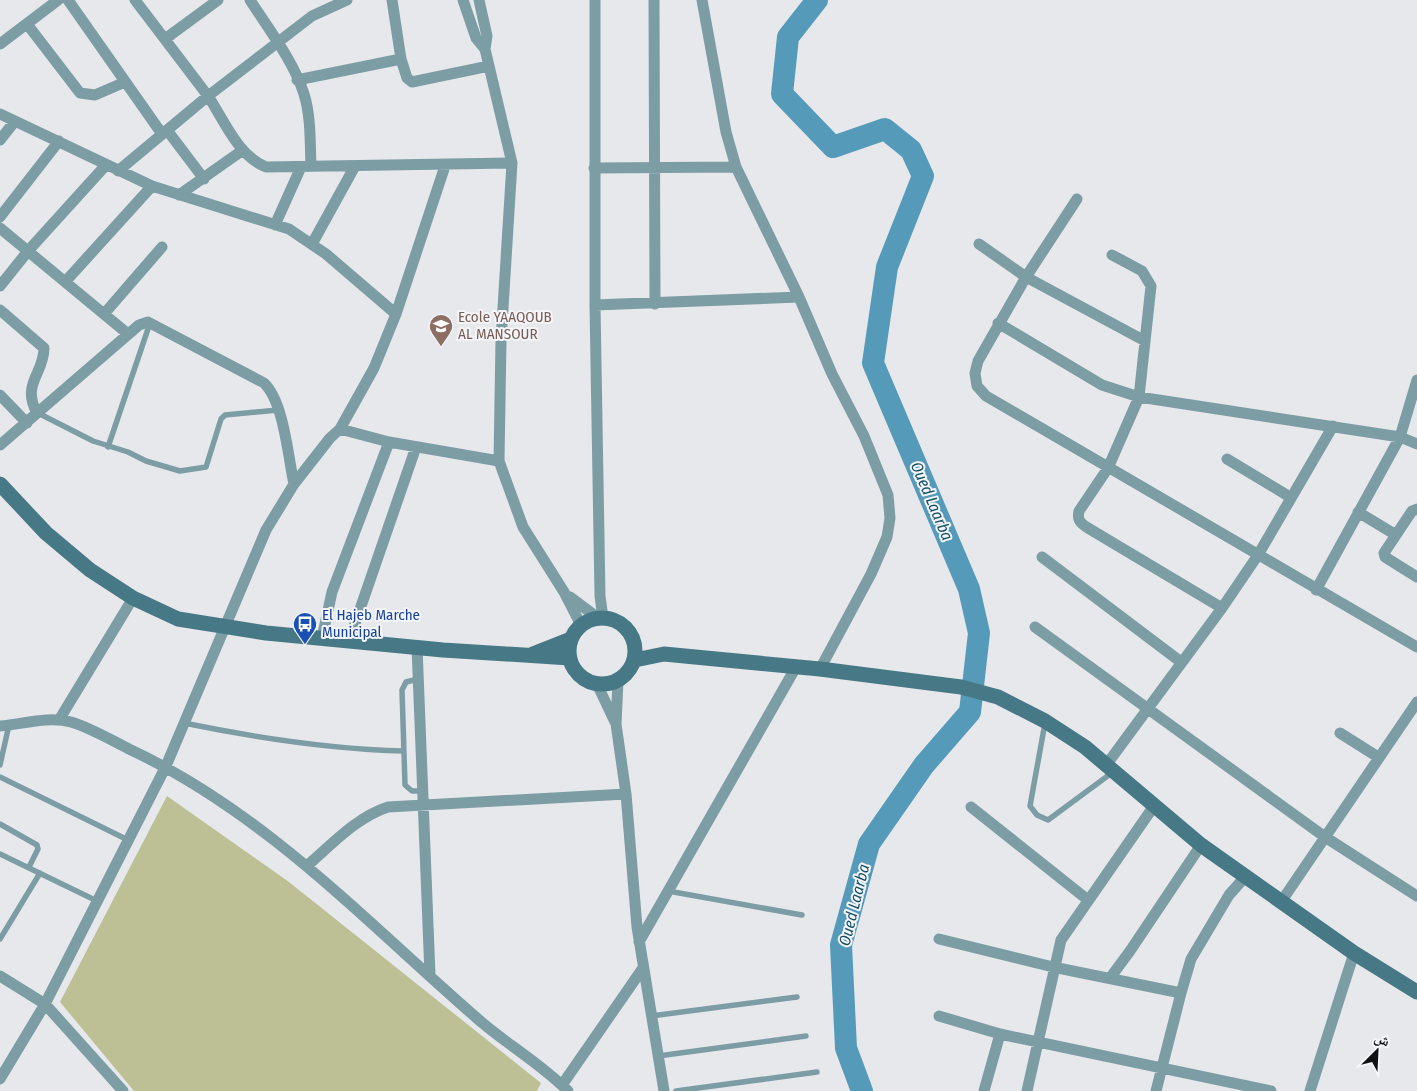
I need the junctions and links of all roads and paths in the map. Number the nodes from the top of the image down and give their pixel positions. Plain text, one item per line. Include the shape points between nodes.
1 (58, 0) edge
2 (68, 0) edge
3 (135, 0) edge
4 (218, 0) edge
5 (250, 0) edge
6 (347, 0) edge
7 (392, 0) edge
8 (463, 0) edge
9 (478, 0) edge
10 (485, 0) edge
11 (595, 0) edge
12 (654, 0) edge
13 (702, 0) edge
14 (482, 13) junction
15 (26, 24) junction
16 (164, 39) junction
17 (0, 44) edge
18 (278, 44) junction
19 (485, 49) junction
20 (401, 59) junction
21 (489, 66) junction
22 (297, 80) junction
23 (125, 82) junction
24 (208, 96) junction
25 (0, 114) edge
26 (15, 121) junction
27 (165, 132) junction
28 (0, 140) edge
29 (59, 141) junction
30 (243, 150) junction
31 (512, 164) junction
32 (106, 165) junction
33 (355, 166) junction
34 (445, 166) junction
35 (306, 167) junction
36 (736, 167) junction
37 (594, 168) junction
38 (656, 169) junction
39 (118, 171) junction
40 (204, 179) junction
41 (152, 186) junction
42 (179, 195) junction
43 (1077, 199) dead end
44 (0, 217) edge
45 (275, 225) junction
46 (0, 228) edge
47 (312, 244) junction
48 (979, 244) dead end
49 (162, 248) dead end
50 (28, 251) junction
51 (1112, 254) dead end
52 (1026, 277) junction
53 (65, 282) junction
54 (0, 286) edge
55 (799, 297) junction
56 (655, 304) junction
57 (595, 305) junction
58 (0, 310) edge
59 (104, 314) junction
60 (396, 314) junction
61 (151, 322) junction
62 (998, 323) junction
63 (128, 334) junction
64 (1145, 341) junction
65 (1417, 380) edge
66 (0, 395) edge
67 (1139, 397) junction
68 (278, 410) junction
69 (37, 413) junction
70 (27, 423) junction
71 (1333, 426) junction
72 (340, 429) junction
73 (1400, 437) junction
74 (389, 442) junction
75 (1417, 444) edge
76 (0, 446) edge
77 (108, 447) junction
78 (416, 447) junction
79 (1227, 458) dead end
80 (499, 461) junction
81 (1108, 468) junction
82 (0, 484) edge
83 (294, 484) junction
84 (1290, 497) junction
85 (1417, 509) edge
86 (1358, 512) junction
87 (1396, 536) junction
88 (1258, 556) junction
89 (1042, 557) dead end
90 (1417, 577) edge
91 (1316, 590) junction
92 (564, 592) junction
93 (133, 598) junction
94 (1222, 608) junction
95 (600, 618) junction
96 (581, 625) junction
97 (1034, 626) dead end
98 (226, 627) junction
99 (322, 638) junction
100 (571, 639) junction
101 (349, 641) junction
102 (634, 641) junction
103 (417, 647) junction
104 (1417, 647) edge
105 (664, 654) junction
106 (530, 655) junction
107 (570, 658) junction
108 (635, 660) junction
109 (1181, 662) junction
110 (796, 667) junction
111 (820, 669) junction
112 (418, 679) junction
113 (618, 681) junction
114 (597, 684) junction
115 (1417, 702) edge
116 (1148, 709) junction
117 (58, 720) junction
118 (1045, 721) junction
119 (184, 723) junction
120 (616, 724) junction
121 (5, 726) edge
122 (1340, 733) dead end
123 (404, 751) junction
124 (1378, 757) junction
125 (0, 765) edge
126 (166, 766) junction
127 (1111, 768) junction
128 (0, 776) edge
129 (423, 791) junction
130 (626, 794) junction
131 (423, 806) junction
132 (1154, 806) junction
133 (971, 807) dead end
134 (0, 824) edge
135 (1325, 837) junction
136 (128, 840) junction
137 (1201, 845) junction
138 (0, 854) edge
139 (308, 865) junction
140 (29, 868) junction
141 (40, 873) junction
142 (1245, 877) junction
143 (1417, 882) edge
144 (668, 891) junction
145 (1415, 895) edge
146 (1088, 900) junction
147 (98, 901) junction
148 (1281, 902) junction
149 (802, 915) dead end
150 (0, 939) edge
151 (939, 939) dead end
152 (639, 942) junction
153 (1354, 953) junction
154 (1053, 967) junction
155 (643, 968) junction
156 (430, 975) junction
157 (0, 976) edge
158 (1110, 978) junction
159 (1417, 992) edge
160 (1181, 993) junction
161 (797, 997) dead end
162 (45, 1004) junction
163 (652, 1016) junction
164 (938, 1016) dead end
165 (1000, 1034) junction
166 (806, 1036) dead end
167 (1038, 1042) junction
168 (658, 1056) junction
169 (1162, 1066) junction
170 (817, 1072) dead end
171 (0, 1079) edge
172 (565, 1088) edge
173 (123, 1091) edge
174 (664, 1091) edge
175 (676, 1091) edge
176 (984, 1091) edge
177 (1027, 1091) edge
178 (1156, 1091) edge
179 (1270, 1091) edge
180 (1310, 1091) edge

1 - 15 street
2 - 23 street
3 - 16 street
4 - 16 street
5 - 18 street
6 - 18 street via 312,16
7 - 20 street
8 - 19 street via 476,38
9 - 14 street
10 - 14 street
11 - 37 street
12 - 38 street
13 - 36 street via 724,123
14 - 19 street via 487,36
15 - 17 street
15 - 23 street via 80,94 95,95
16 - 24 street
18 - 22 street
18 - 24 street
19 - 21 street
20 - 21 street via 407,78 412,82
20 - 22 street
21 - 31 street
22 - 35 street via 307,107
23 - 27 street
24 - 27 street
24 - 30 street
25 - 26 street
26 - 28 street
26 - 29 street
27 - 39 street
27 - 40 street
29 - 32 street
29 - 44 street
30 - 35 street via 252,160 266,167
30 - 40 street
31 - 34 street
31 - 80 street via 501,340
32 - 39 street
32 - 50 street
33 - 34 street
33 - 35 street
33 - 47 street
34 - 60 street
35 - 45 street
36 - 38 street
36 - 55 street
37 - 38 street
37 - 57 street
38 - 56 street
39 - 41 street
40 - 42 street
41 - 42 street
41 - 53 street
42 - 45 street
43 - 52 street
45 - 47 street
46 - 50 street
47 - 60 street via 358,279
48 - 52 street
49 - 59 street
50 - 53 street
50 - 54 street
51 - 64 street via 1142,271 1149,280
52 - 62 street
52 - 64 street
53 - 59 street
55 - 56 street
55 - 111 street via 832,374 864,436 888,495 890,518 887,537 871,574
56 - 57 street
57 - 95 street
58 - 69 street via 44,348 30,397
59 - 63 street
60 - 72 street via 374,368
61 - 63 street via 139,325
61 - 68 street via 264,382 274,396
61 - 77 lane
62 - 67 street via 1102,385
62 - 81 street via 978,361 975,373 977,386 986,396
63 - 69 street
64 - 67 street
65 - 73 street
66 - 70 street
67 - 71 street
67 - 81 street
68 - 77 lane via 225,415 203,469 180,471
68 - 83 street
69 - 70 street
69 - 77 lane
70 - 76 street
71 - 73 street
71 - 84 street
72 - 74 street
72 - 83 street
73 - 75 street
73 - 86 street
74 - 78 street
74 - 99 street via 332,592
78 - 80 street
78 - 101 street
79 - 84 street
80 - 92 street via 523,527
81 - 88 street
81 - 94 street via 1079,511 1077,518 1080,523
82 - 93 street via 46,533 90,570
83 - 98 street via 266,530
84 - 88 street
85 - 87 street
86 - 87 street
86 - 91 street
87 - 90 street via 1385,550 1385,557
88 - 91 street
88 - 94 street
89 - 109 street
91 - 104 street
92 - 95 street via 586,612
92 - 96 street
93 - 98 street via 178,619
93 - 117 street
94 - 109 street
95 - 96 street
95 - 102 street via 622,624
96 - 100 street
97 - 116 street
98 - 99 street
98 - 119 street
99 - 101 street
100 - 106 street
100 - 107 street
101 - 103 street
102 - 105 street
102 - 108 street
103 - 106 street
103 - 112 street
105 - 108 street
105 - 110 street
106 - 107 street
107 - 114 street via 579,676
108 - 113 street
109 - 116 street
110 - 111 street
110 - 144 street
111 - 118 street via 961,687 998,697
112 - 123 lane via 406,682 402,690
112 - 129 street
113 - 114 street
113 - 120 street
114 - 120 street
115 - 124 street
116 - 127 street
116 - 135 street
117 - 121 street
117 - 126 street via 79,725
118 - 127 street via 1086,747
118 - 127 lane via 1030,806 1037,815 1048,820
119 - 123 lane via 302,743
119 - 126 street
120 - 130 street
121 - 125 lane
122 - 124 street
123 - 129 lane via 406,787 412,791
124 - 135 street
126 - 136 street
126 - 139 street via 250,820
127 - 132 street
128 - 136 lane
129 - 131 street
130 - 131 street
130 - 152 street
131 - 139 street via 388,807 375,811
131 - 156 street
132 - 137 street
132 - 146 street
133 - 146 street
134 - 140 lane via 37,845
135 - 145 street
135 - 148 street
136 - 147 street
137 - 142 street
137 - 158 street
138 - 140 lane
139 - 156 street
140 - 141 lane
141 - 147 lane
141 - 150 lane
142 - 148 street
142 - 160 street via 1229,895 1191,959
143 - 145 street
144 - 149 lane
144 - 152 street
146 - 154 street via 1060,940
147 - 162 street
148 - 153 street
151 - 154 street
152 - 155 street
153 - 159 street
153 - 180 street
154 - 158 street
154 - 167 street
155 - 163 street
155 - 172 street
156 - 172 street via 481,1022
157 - 162 street
158 - 160 street
160 - 169 street
161 - 163 lane
162 - 171 street
162 - 173 street
163 - 168 street
164 - 165 street
165 - 167 street
165 - 176 street
166 - 168 lane
167 - 169 street
167 - 177 street
168 - 174 street
169 - 178 street
169 - 179 street
170 - 175 lane

